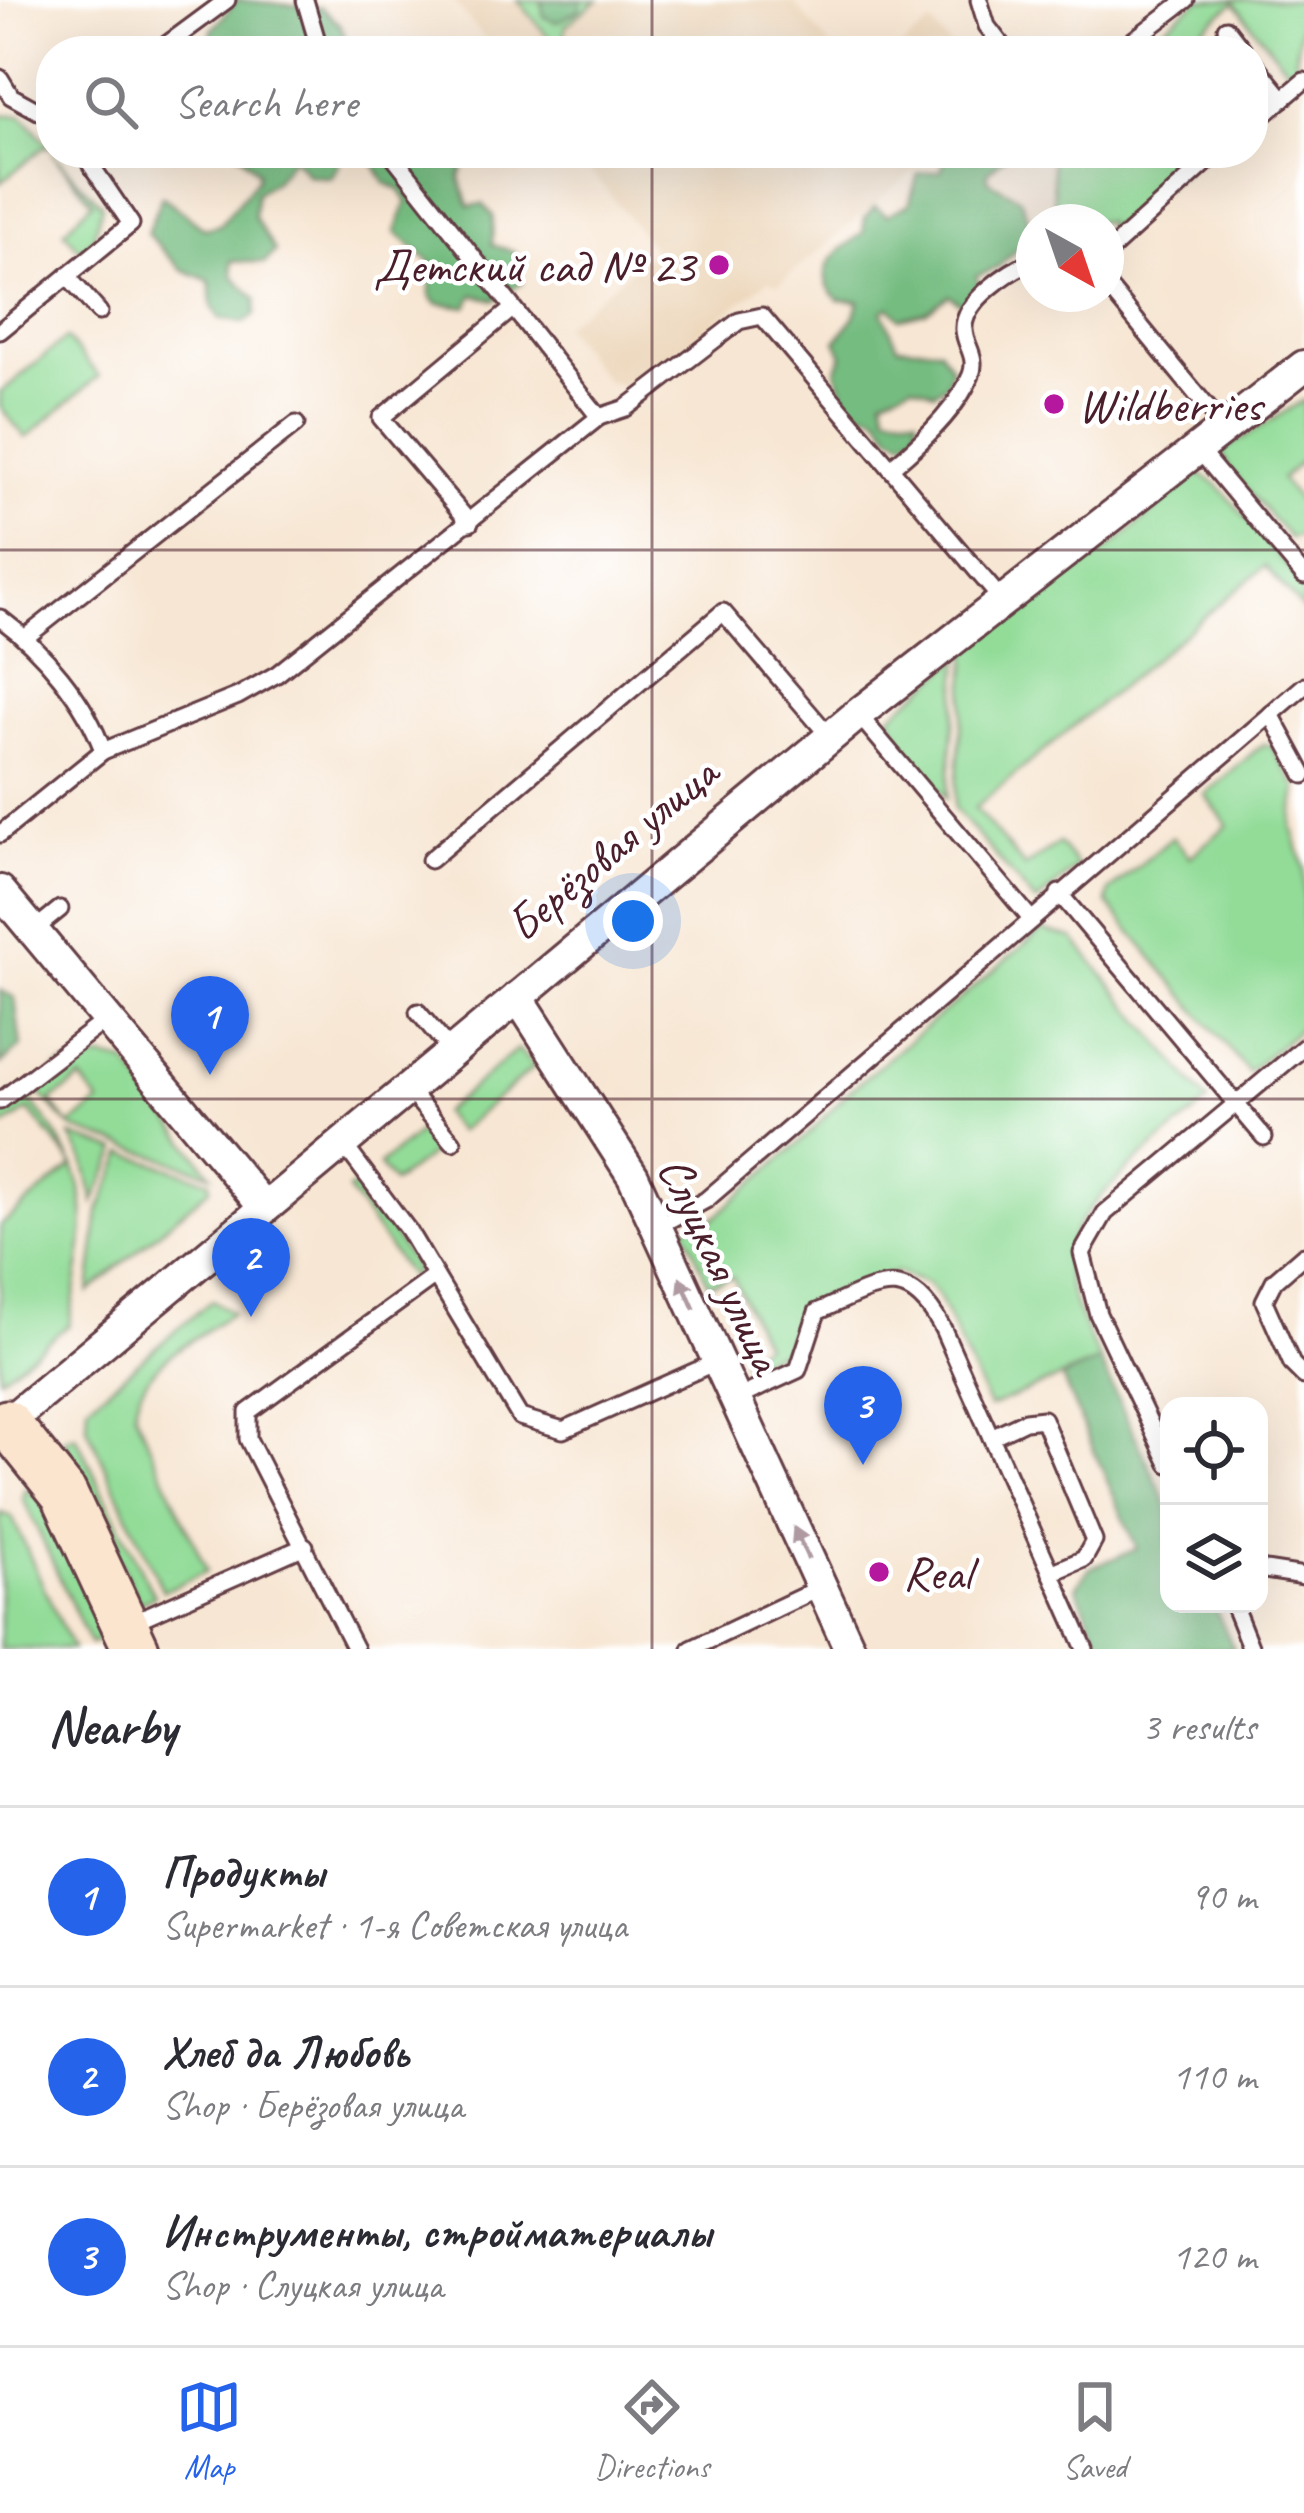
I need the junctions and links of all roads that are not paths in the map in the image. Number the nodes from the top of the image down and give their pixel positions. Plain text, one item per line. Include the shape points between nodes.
1 (226, 0) edge
2 (305, 0) edge
3 (979, 0) edge
4 (1186, 0) edge
5 (1226, 28) dead end
6 (178, 36) edge
7 (316, 36) edge
8 (995, 36) edge
9 (1139, 36) edge
10 (1232, 36) edge
11 (0, 78) edge
12 (1268, 80) edge
13 (1304, 81) edge
14 (1283, 99) junction
15 (36, 107) edge
16 (1268, 112) edge
17 (92, 168) edge
18 (402, 168) edge
19 (1201, 168) edge
20 (1124, 238) edge
21 (1016, 268) edge
22 (67, 276) junction
23 (1124, 306) edge
24 (511, 310) junction
25 (99, 312) dead end
26 (0, 331) edge
27 (1304, 366) edge
28 (598, 417) junction
29 (296, 424) dead end
30 (1225, 429) junction
31 (1198, 449) junction
32 (892, 467) junction
33 (470, 523) junction
34 (1298, 556) edge
35 (1304, 576) edge
36 (1000, 598) junction
37 (0, 618) edge
38 (26, 638) junction
39 (1304, 686) edge
40 (858, 714) junction
41 (1270, 714) junction
42 (830, 737) junction
43 (104, 751) junction
44 (1304, 776) edge
45 (0, 834) edge
46 (430, 860) dead end
47 (0, 891) edge
48 (1059, 893) junction
49 (60, 909) dead end
50 (1030, 918) junction
51 (34, 930) junction
52 (518, 997) junction
53 (418, 1012) dead end
54 (107, 1018) junction
55 (1304, 1047) edge
56 (452, 1051) junction
57 (407, 1088) junction
58 (0, 1101) edge
59 (1235, 1102) junction
60 (1264, 1137) dead end
61 (341, 1142) junction
62 (452, 1142) dead end
63 (263, 1206) junction
64 (658, 1226) junction
65 (1304, 1255) edge
66 (435, 1276) junction
67 (718, 1361) junction
68 (1304, 1376) edge
69 (735, 1399) junction
70 (4, 1426) edge
71 (991, 1437) junction
72 (1160, 1445) edge
73 (305, 1546) junction
74 (1268, 1570) edge
75 (1052, 1573) junction
76 (1304, 1576) edge
77 (822, 1587) junction
78 (1236, 1613) edge
79 (130, 1637) edge
80 (355, 1649) edge
81 (691, 1649) edge
82 (850, 1649) edge
83 (1085, 1649) edge
84 (1251, 1649) edge

1 - 6 lane
2 - 7 lane
3 - 8 lane
4 - 9 lane
5 - 10 lane
11 - 15 lane via 11,96
12 - 14 lane
13 - 14 lane
14 - 16 lane
17 - 22 lane via 131,224
18 - 24 lane
19 - 20 lane
21 - 32 lane via 968,311 971,374 926,439
22 - 25 lane
22 - 26 lane
23 - 30 lane
24 - 28 lane
24 - 33 lane via 381,418
27 - 30 street, Берёзовая улица
28 - 32 lane via 626,408 739,321 761,316
28 - 33 lane
29 - 38 lane
30 - 31 street, Берёзовая улица
31 - 34 lane
31 - 36 street, Берёзовая улица
32 - 36 lane
33 - 43 lane via 277,674
34 - 35 lane
36 - 40 street, Берёзовая улица
37 - 38 lane
38 - 43 lane via 95,726
39 - 41 lane
40 - 42 street, Берёзовая улица
40 - 50 lane
41 - 44 lane
41 - 48 lane
42 - 46 lane via 724,612
42 - 52 street, Берёзовая улица
43 - 45 lane
47 - 51 street
48 - 50 lane
48 - 59 lane
49 - 51 lane
50 - 64 lane via 706,1200
51 - 54 street
52 - 56 street, Берёзовая улица
52 - 64 street, Слуцкая улица via 594,1109
53 - 56 lane
54 - 58 lane
54 - 63 street
55 - 59 lane
56 - 57 street, Берёзовая улица
57 - 61 street, Берёзовая улица
57 - 62 lane
59 - 60 lane
59 - 72 lane via 1105,1213 1082,1253 1098,1314
61 - 63 street, Берёзовая улица
61 - 66 lane
63 - 70 street, Берёзовая улица
67 -> 64 street, Слуцкая улица
65 - 68 lane via 1264,1301
66 - 67 lane via 520,1418 563,1430
66 - 73 lane via 248,1412 248,1439
67 - 69 street, Слуцкая улица
69 - 71 lane via 798,1370 817,1312 898,1283 931,1306
77 -> 69 street, Слуцкая улица
70 - 79 main road via 64,1494
71 - 75 lane
71 - 75 lane via 1042,1420 1094,1541 1084,1559
73 - 79 lane
73 - 80 lane
74 - 76 lane
75 - 83 lane
77 - 81 lane
77 - 82 street, Слуцкая улица
78 - 84 lane

